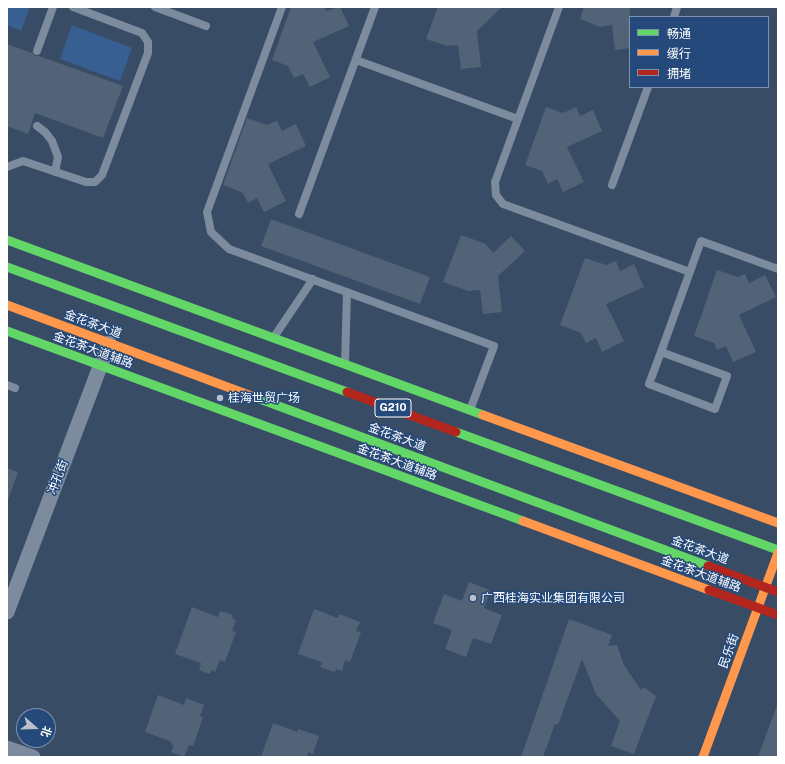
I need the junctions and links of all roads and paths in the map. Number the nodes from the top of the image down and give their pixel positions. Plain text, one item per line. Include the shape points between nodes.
1 (53, 7) edge
2 (73, 7) edge
3 (155, 7) edge
4 (282, 7) edge
5 (375, 7) edge
6 (559, 7) edge
7 (206, 26) dead end
8 (37, 51) dead end
9 (356, 60) junction
10 (648, 88) edge
11 (518, 119) junction
12 (37, 126) dead end
13 (7, 167) edge
14 (55, 172) junction
15 (612, 185) dead end
16 (299, 214) dead end
17 (7, 240) edge
18 (7, 267) edge
19 (778, 269) edge
20 (690, 272) junction
21 (313, 280) junction
22 (347, 292) junction
23 (7, 305) edge
24 (7, 331) edge
25 (273, 338) junction
26 (109, 343) junction
27 (661, 352) junction
28 (345, 364) junction
29 (100, 365) junction
30 (7, 385) edge
31 (15, 388) dead end
32 (470, 410) junction
33 (778, 524) edge
34 (778, 551) edge
35 (765, 587) junction
36 (778, 592) edge
37 (758, 608) junction
38 (7, 612) edge
39 (778, 615) edge
40 (7, 748) edge
41 (33, 757) edge
42 (703, 757) edge

1 - 8 lane
2 - 14 lane via 142,33 148,42 148,53 102,175 95,182 86,182
3 - 7 lane
4 - 21 lane via 207,212 211,232 229,249
5 - 9 lane
6 - 11 lane
9 - 11 lane
9 - 16 lane
10 - 15 lane
11 - 20 lane via 495,182 496,195 503,204
12 - 14 lane via 52,141 58,157
13 - 14 lane via 23,160
17 - 25 main road
18 - 34 main road, 金花茶大道 / G210
19 - 20 lane via 701,241
20 - 27 lane
21 - 22 lane
21 - 25 lane
22 - 28 lane
22 - 32 lane via 494,346
23 - 26 main road, 金花茶大道
24 - 29 main road, 金花茶大道辅路
25 - 28 main road
26 - 29 street, 冲孔街
26 - 35 main road, 金花茶大道
27 - 27 lane via 649,384 715,409 727,376
28 - 32 main road
29 - 37 main road, 金花茶大道辅路
29 - 38 street, 冲孔街
30 - 31 lane
32 - 33 main road
34 - 35 main road, 民乐街
35 - 36 main road, 金花茶大道
35 - 37 main road, 民乐街
37 - 39 main road, 金花茶大道辅路
37 - 42 main road, 民乐街
40 - 41 street

